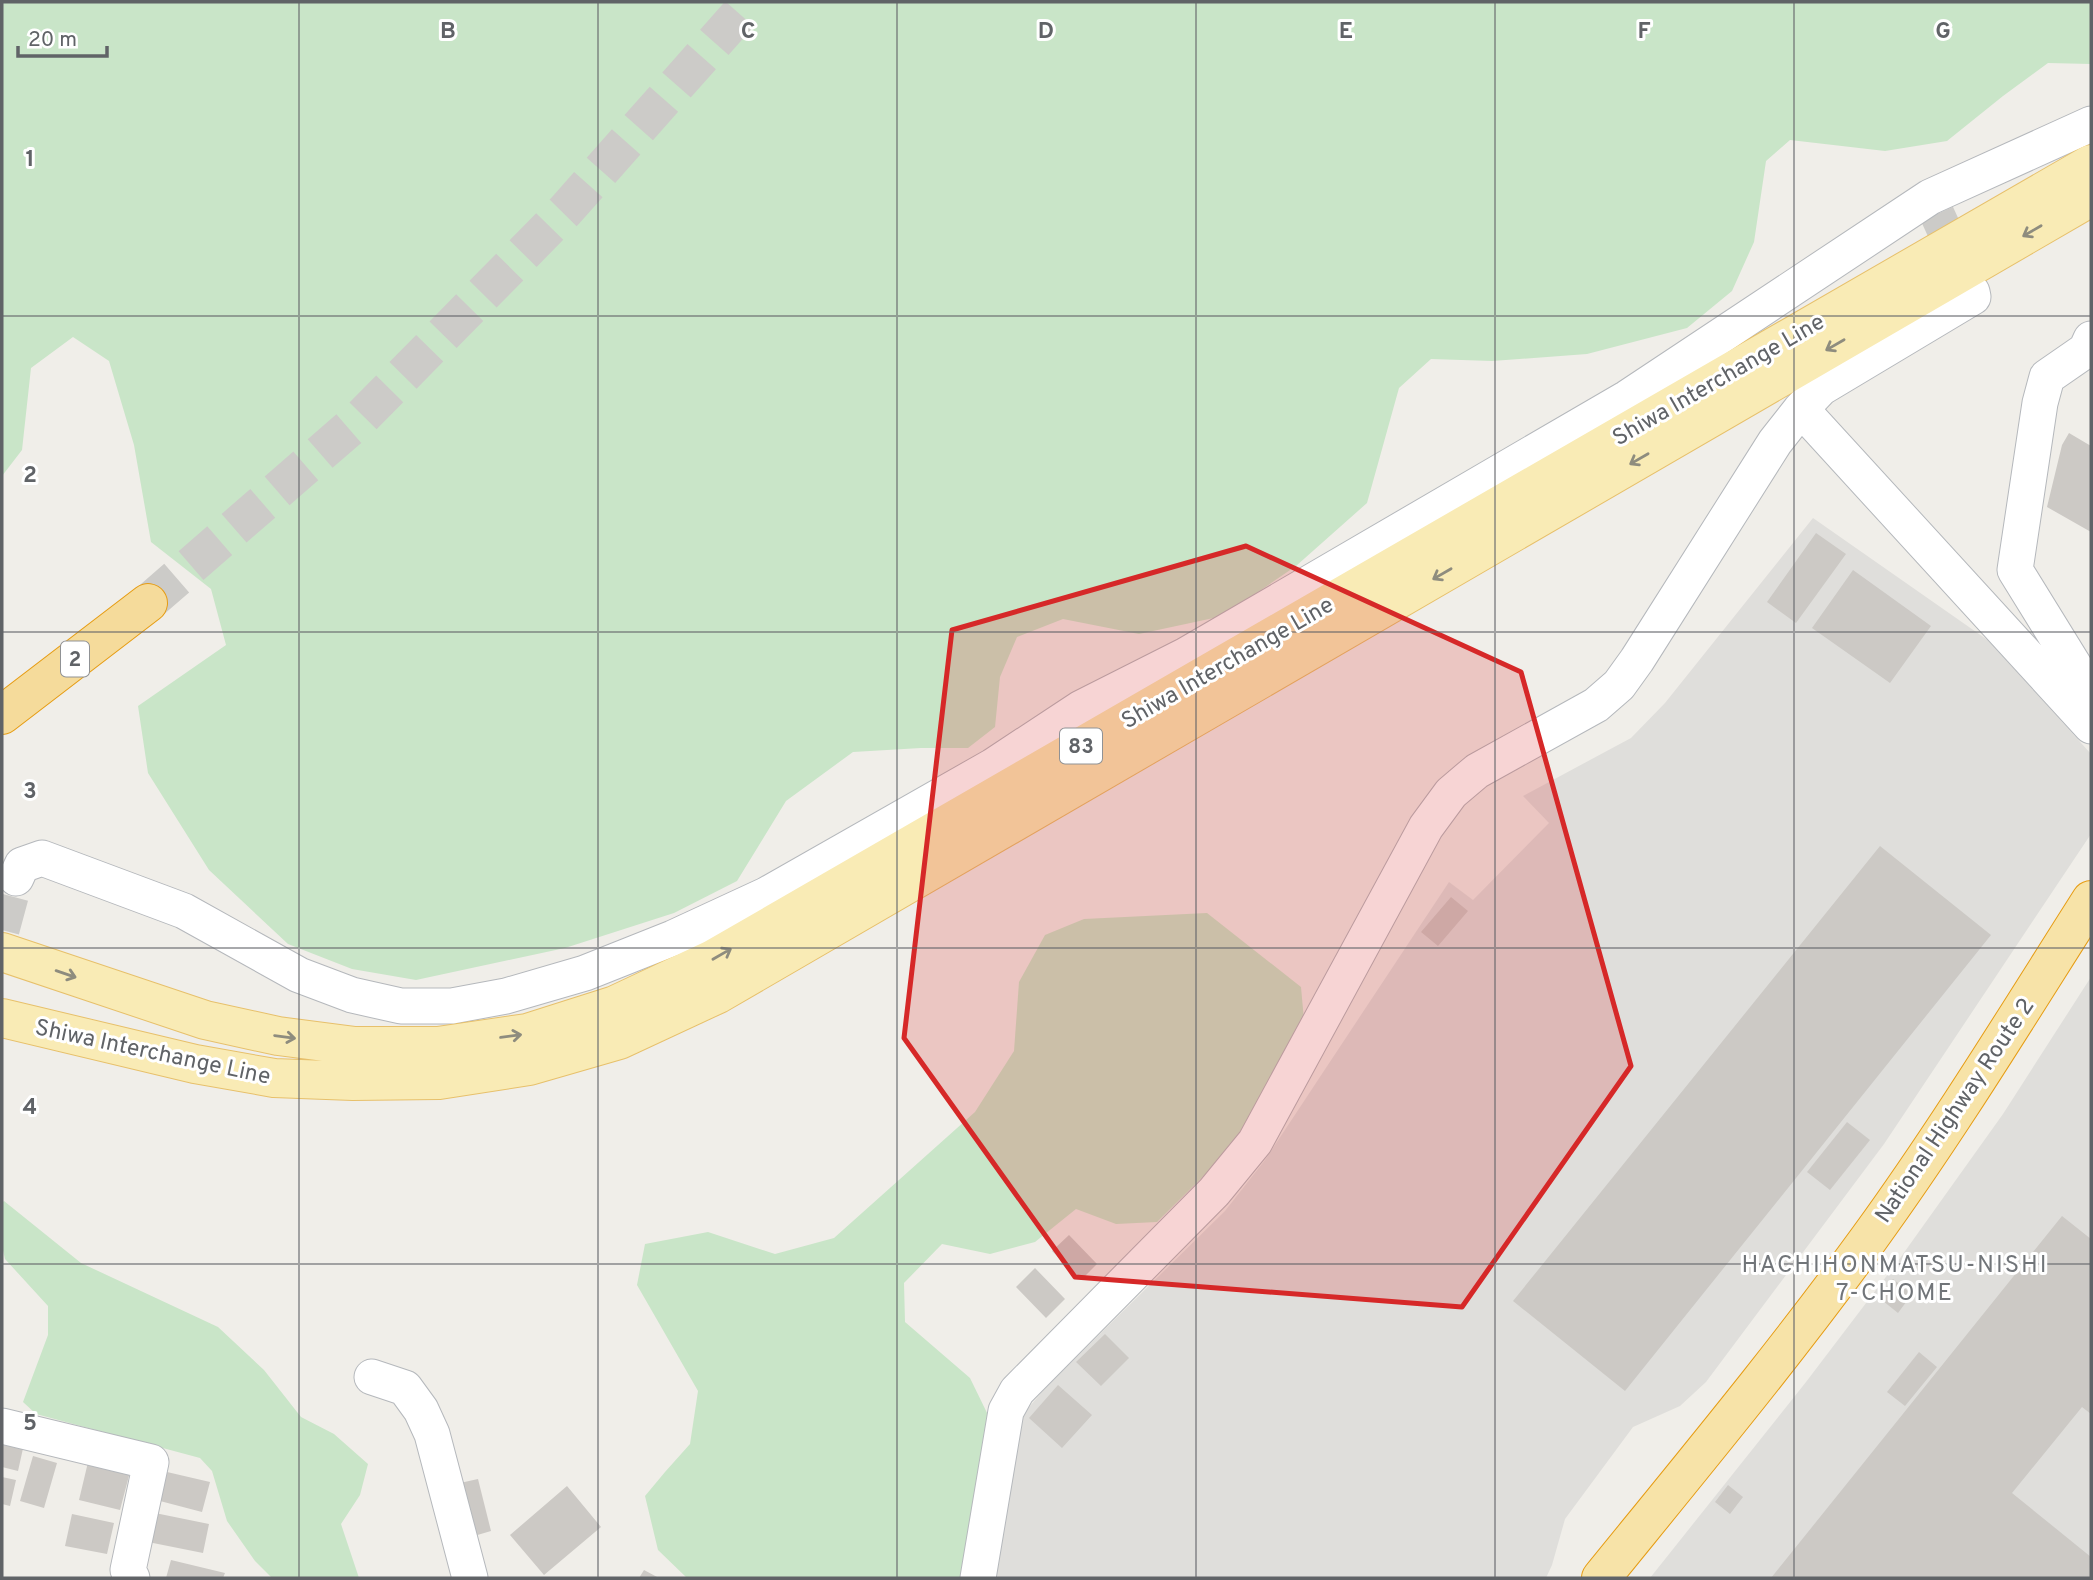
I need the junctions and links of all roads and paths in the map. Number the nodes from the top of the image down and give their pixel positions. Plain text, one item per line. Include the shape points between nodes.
1 (2091, 124) edge
2 (2091, 163) edge
3 (2091, 197) edge
4 (1972, 292) dead end
5 (2091, 339) edge
6 (1801, 410) junction
7 (148, 603) tunnel mouth
8 (2091, 693) edge
9 (2, 715) edge
10 (2091, 726) edge
11 (16, 878) tunnel mouth
12 (2091, 900) edge
13 (2, 952) edge
14 (2, 1018) edge
15 (372, 1377) dead end
16 (2, 1426) edge
17 (132, 1578) edge
18 (470, 1578) edge
19 (978, 1578) edge
20 (1601, 1578) edge

1 - 11 street via 1934,205 1627,398 1186,655 1081,708 993,766 766,895 585,974 452,1006 401,1006 352,995 299,975 184,911 42,858 22,865
13 -> 2 main road, Shiwa Interchange Line / 83 via 205,1020 355,1046 438,1046 527,1033 615,1005 713,959
3 -> 14 main road, Shiwa Interchange Line / 83 via 718,994 619,1040 529,1066 439,1080 353,1082 274,1078 195,1065
4 - 6 street via 1973,297 1821,388
5 - 8 street via 2086,350 2047,377 2015,570
6 - 10 street
6 - 19 street via 1775,442 1619,685 1596,705 1477,771 1451,793 1426,827 1255,1142 1214,1192 1017,1391 1006,1411
7 - 9 highway, 2
12 - 20 highway, National Highway Route 2 via 1931,1150 1869,1238
15 - 18 street via 405,1388 421,1410 432,1434
16 - 17 street via 151,1462 128,1570

